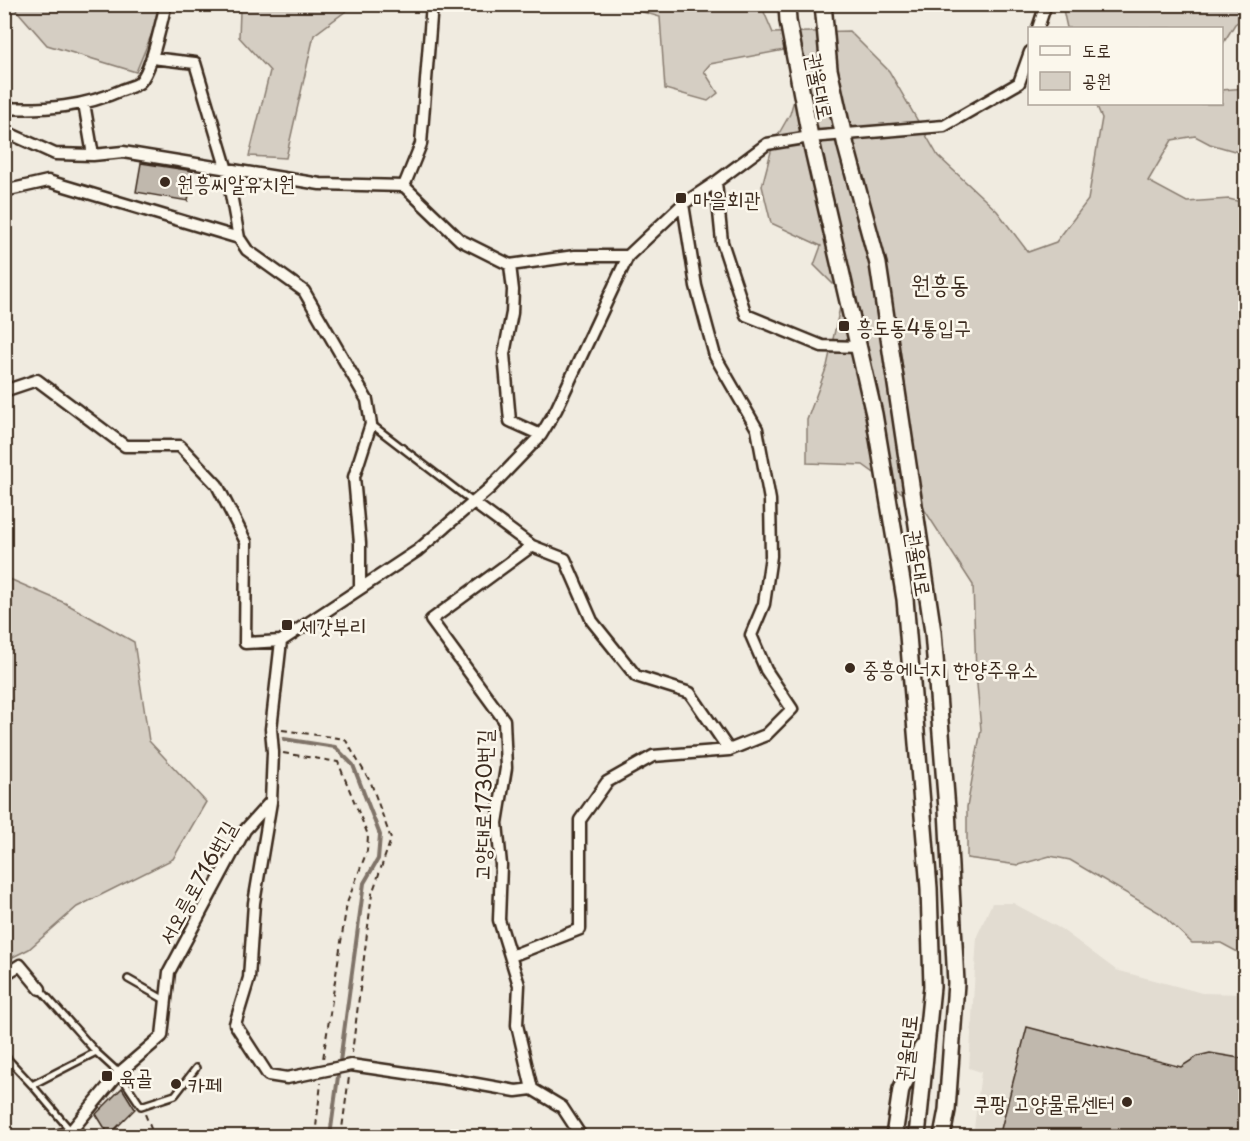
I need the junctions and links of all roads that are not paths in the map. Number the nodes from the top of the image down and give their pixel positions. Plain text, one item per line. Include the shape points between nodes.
1 (166, 4) edge
2 (432, 4) edge
3 (787, 4) edge
4 (823, 4) edge
5 (1046, 4) edge
6 (1038, 27) edge
7 (1028, 55) edge
8 (152, 58) junction
9 (84, 103) junction
10 (4, 108) edge
11 (4, 131) edge
12 (843, 134) junction
13 (810, 137) junction
14 (93, 155) junction
15 (226, 167) junction
16 (716, 182) junction
17 (405, 186) junction
18 (4, 191) edge
19 (683, 204) junction
20 (238, 238) junction
21 (628, 256) junction
22 (510, 266) junction
23 (860, 347) junction
24 (4, 391) edge
25 (371, 424) junction
26 (541, 435) junction
27 (474, 503) junction
28 (532, 546) junction
29 (360, 587) junction
30 (282, 641) junction
31 (729, 750) junction
32 (271, 802) junction
33 (511, 956) junction
34 (4, 975) edge
35 (128, 979) dead end
36 (40, 989) joint
37 (166, 1000) junction
38 (927, 1040) junction
39 (96, 1052) junction
40 (4, 1055) edge
41 (196, 1068) dead end
42 (119, 1073) junction
43 (32, 1084) junction
44 (532, 1089) junction
45 (71, 1131) junction
46 (56, 1137) edge
47 (581, 1137) edge
48 (894, 1137) edge
49 (917, 1137) edge
50 (942, 1137) edge

1 - 8 street
2 - 17 street via 421,144
3 - 13 main road, 권율대로
4 - 12 main road, 권율대로 via 829,69
5 - 6 street
7 - 12 street via 1019,83 944,126
8 - 9 street via 139,83
8 - 15 street via 195,63
9 - 10 street via 41,110
9 - 14 street
11 - 14 street via 55,154
12 - 13 street
12 - 50 main road, 권율대로 via 878,264 933,632 956,983
13 - 16 street via 767,144
13 - 23 main road, 권율대로
14 - 15 street via 123,152
15 - 17 street via 320,184
15 - 20 street
16 - 19 street
16 - 23 street via 722,242 746,315 822,346
17 - 22 street via 460,240
18 - 20 street via 48,181
19 - 21 street
19 - 31 street via 696,286 715,357 757,429 770,500 771,556 764,604 751,635 766,670 792,709 766,735
20 - 25 street via 247,250 304,291 367,400
21 - 22 street via 575,256
21 - 26 street
22 - 26 street via 512,313 504,354 510,421
23 - 38 main road, 권율대로 via 905,599 929,888 932,987
24 - 30 street via 37,380 126,446 180,447 217,485 246,542 245,643
25 - 27 lane
25 - 29 street via 354,477
26 - 27 street
27 - 28 street
27 - 29 street via 417,551
28 - 31 street via 565,559 592,621 636,676 690,693
28 - 33 street, 고양대로1730번길 via 431,620 504,720 506,768 497,823 501,864 499,920
29 - 30 street
30 - 32 street via 271,729
31 - 33 street via 653,756 607,782 580,820 580,929
32 - 37 street, 서오릉로716번길 via 245,830 169,972
32 - 44 street, 서오릉로716번길 via 254,903 249,978 235,1024 268,1075 287,1078 348,1066 516,1091
33 - 44 street, 고양대로1730번길 via 519,986 517,1025
34 - 36 street via 20,965
35 - 37 lane
36 - 39 lane
37 - 42 street, 서오릉로716번길 via 162,1036
38 - 48 main road via 901,1089
38 - 49 main road, 권율대로
39 - 42 lane
39 - 43 lane
40 - 43 lane
41 - 42 lane via 175,1095 141,1106
42 - 45 street, 서오릉로716번길
43 - 45 lane
44 - 47 street via 562,1107
45 - 46 street, 서오릉로716번길

